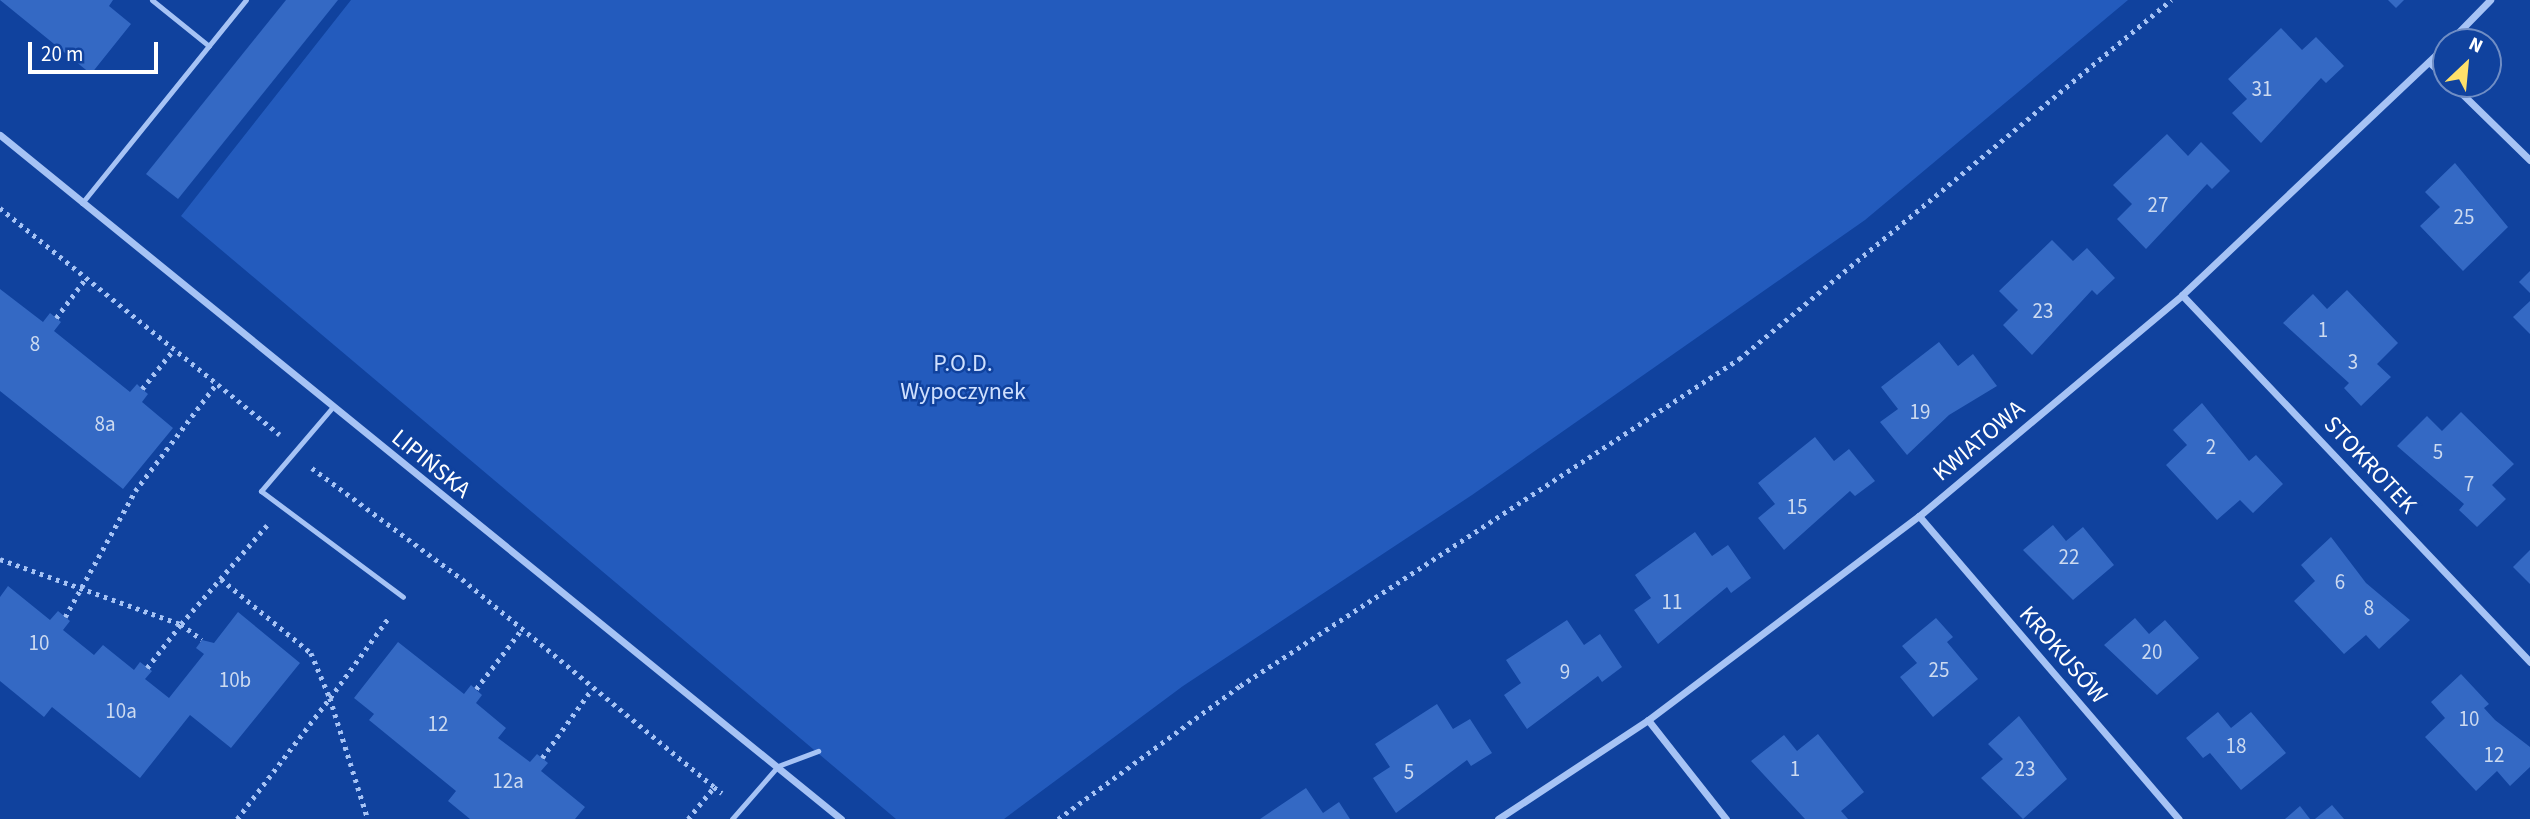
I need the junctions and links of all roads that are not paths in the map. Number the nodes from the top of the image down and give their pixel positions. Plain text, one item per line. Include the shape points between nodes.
1 (152, 0) edge
2 (246, 0) edge
3 (2490, 0) edge
4 (2463, 28) edge
5 (209, 46) junction
6 (2432, 59) edge
7 (2429, 62) junction
8 (2432, 65) edge
9 (2466, 98) edge
10 (0, 135) edge
11 (2530, 160) edge
12 (82, 203) junction
13 (2182, 295) junction
14 (331, 409) junction
15 (1919, 516) junction
16 (404, 597) road end
17 (2530, 662) edge
18 (1648, 720) junction
19 (818, 751) dead end
20 (778, 766) junction
21 (732, 819) edge
22 (841, 819) edge
23 (1498, 819) edge
24 (1726, 819) edge
25 (2179, 819) edge

1 - 5 lane
2 - 5 lane
3 - 4 street, KWIATOWA
5 - 12 lane
6 - 7 street, KWIATOWA
7 - 8 street
7 - 13 street, KWIATOWA
9 - 11 street
10 - 12 street, LIPIŃSKA
12 - 14 street, LIPIŃSKA
13 - 15 street, KWIATOWA
13 - 17 street, STOKROTEK
14 - 16 lane via 261,491 279,510
14 - 20 street, LIPIŃSKA
15 - 18 street, KWIATOWA
15 - 25 street, KROKUSÓW
18 - 23 street, KWIATOWA
18 - 24 street
19 - 20 lane
20 - 21 lane
20 - 22 street, LIPIŃSKA

